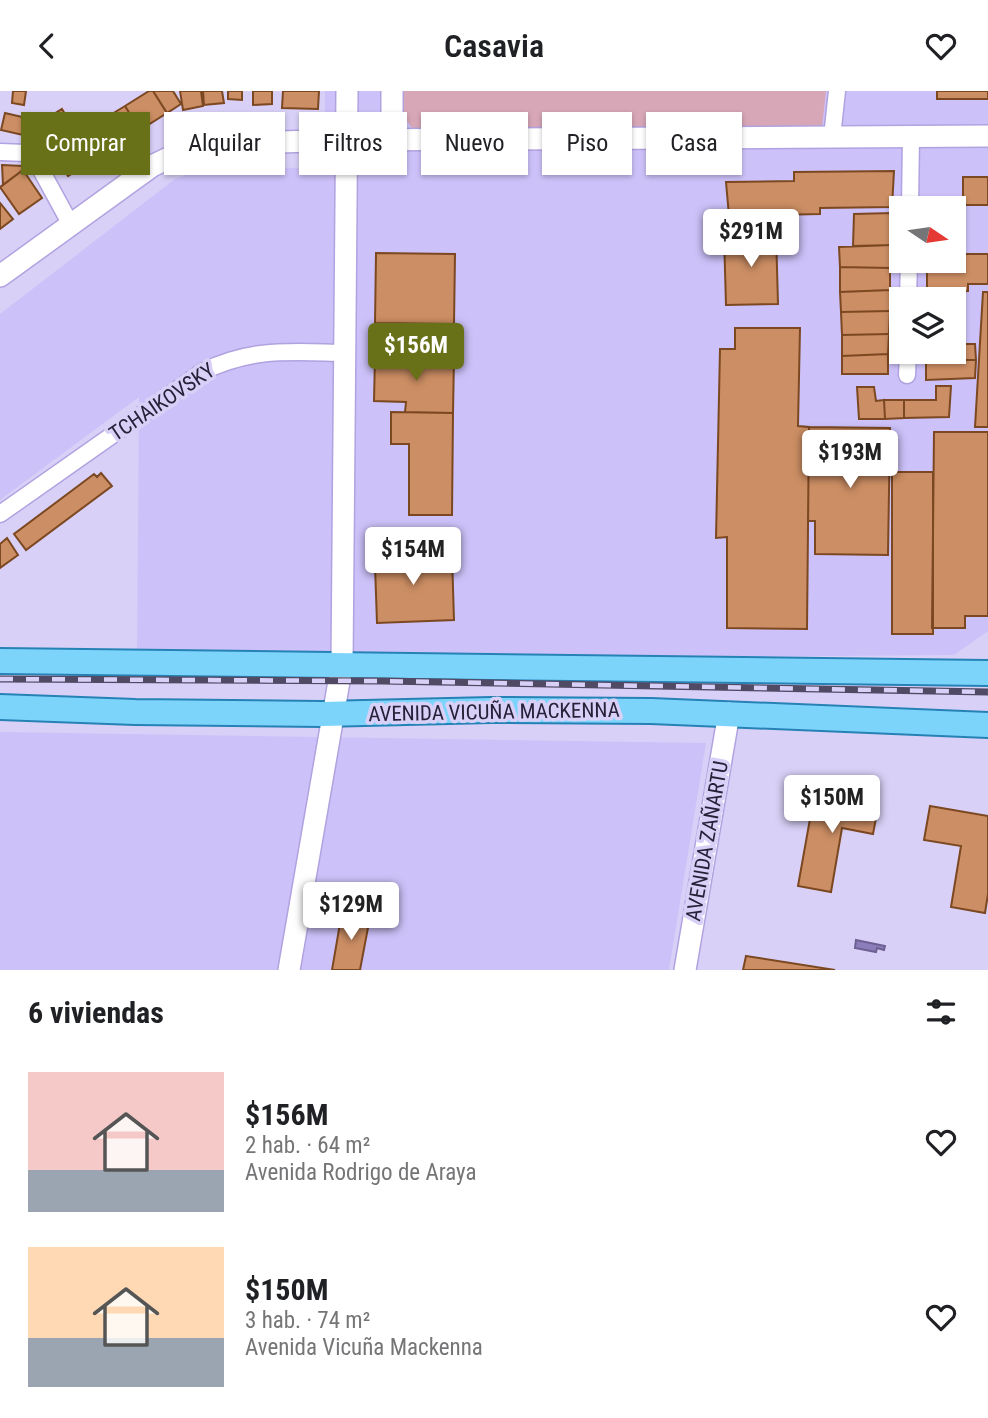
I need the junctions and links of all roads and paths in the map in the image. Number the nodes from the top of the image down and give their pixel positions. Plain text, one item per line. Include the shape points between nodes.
1 (347, 91) edge
2 (392, 91) edge
3 (837, 91) edge
4 (347, 112) edge
5 (392, 112) edge
6 (911, 136) junction
7 (988, 136) edge
8 (832, 137) junction
9 (407, 140) edge
10 (299, 141) edge
11 (0, 152) edge
12 (347, 175) edge
13 (910, 196) edge
14 (71, 225) junction
15 (0, 276) edge
16 (345, 353) junction
17 (907, 364) edge
18 (907, 375) dead end
19 (0, 514) edge
20 (0, 661) edge
21 (342, 664) junction
22 (988, 673) edge
23 (0, 707) edge
24 (729, 713) junction
25 (332, 714) junction
26 (988, 725) edge
27 (289, 970) edge
28 (685, 970) edge

1 - 4 main road
2 - 5 main road
3 - 8 street
6 - 7 main road
6 - 8 main road
6 - 13 street
8 - 9 main road
10 - 14 main road via 197,147 152,166
11 - 14 street via 26,153 35,159
12 - 16 main road
14 - 15 main road
16 - 19 street, TCHAIKOVSKY via 256,352 228,359 202,372
16 - 21 main road
17 - 18 street
20 - 21 main road, AVENIDA VICUÑA MACKENNA
21 - 22 main road, AVENIDA VICUÑA MACKENNA
21 - 25 main road
23 - 25 main road, AVENIDA VICUÑA MACKENNA
24 - 25 main road, AVENIDA VICUÑA MACKENNA via 491,710
24 - 26 main road, AVENIDA VICUÑA MACKENNA
24 - 28 main road, AVENIDA ZAÑARTU
25 - 27 main road

